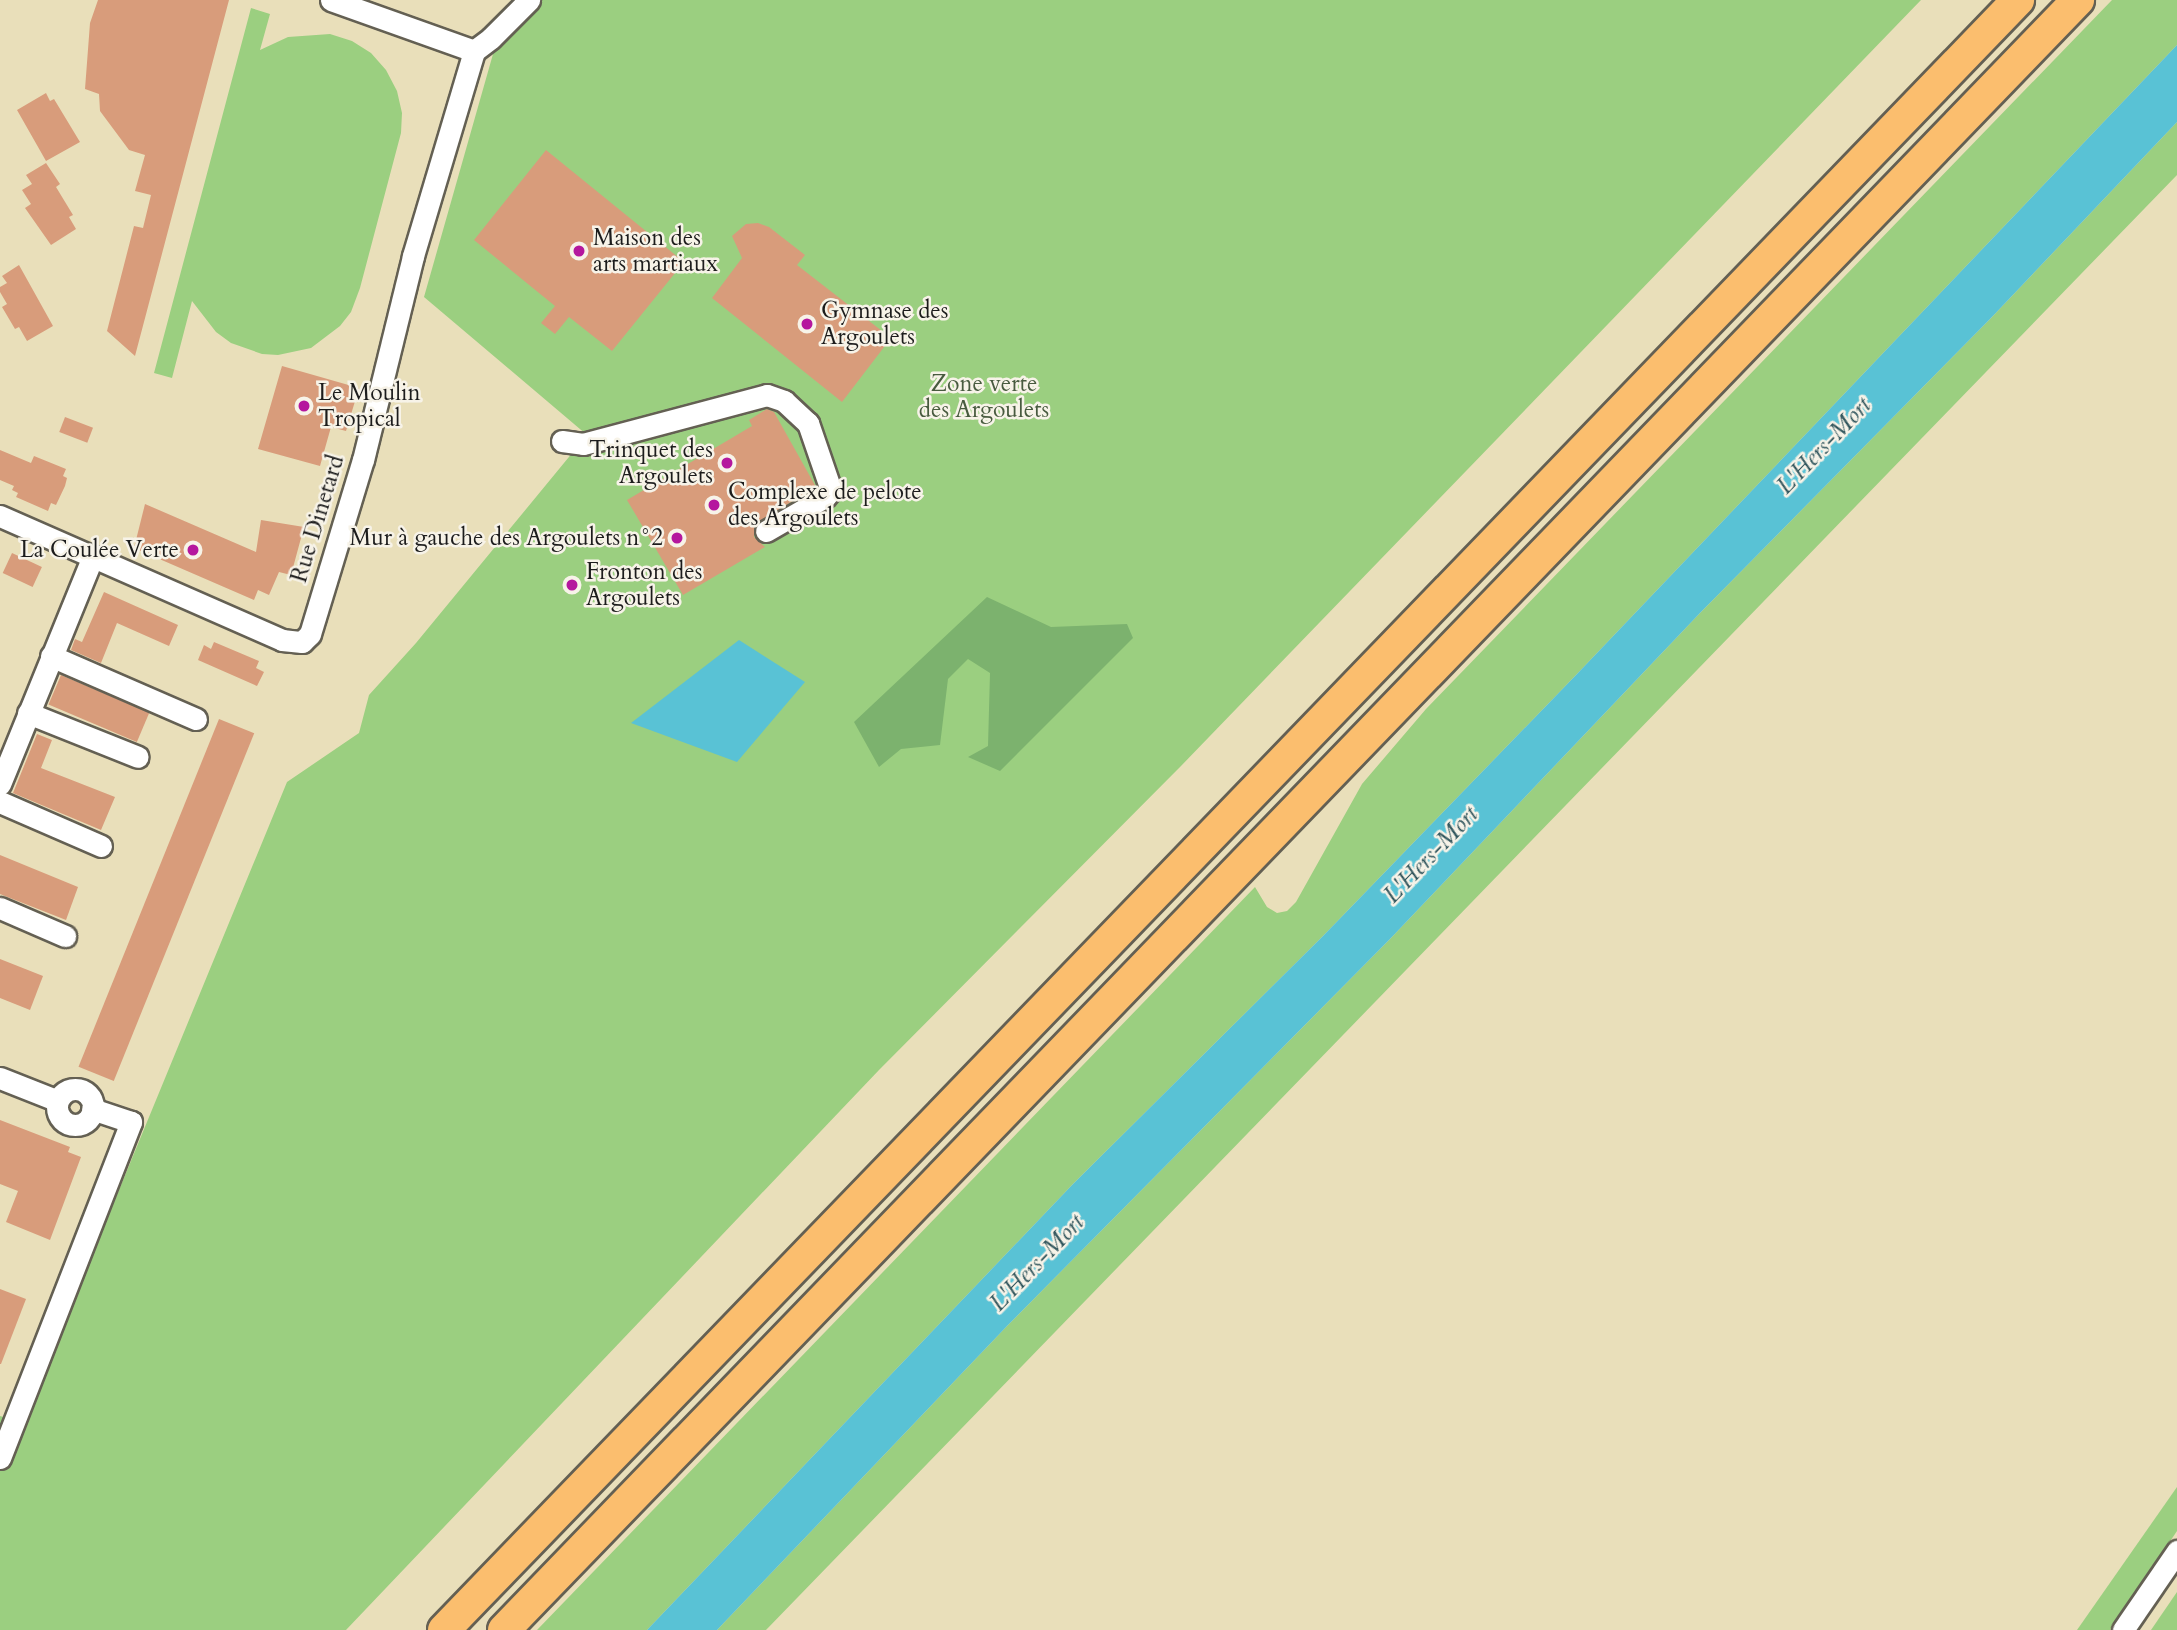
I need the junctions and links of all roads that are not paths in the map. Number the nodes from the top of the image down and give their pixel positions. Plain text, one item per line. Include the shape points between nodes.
1 (331, 0) edge
2 (529, 0) edge
3 (2018, 0) edge
4 (2078, 0) edge
5 (474, 51) junction
6 (562, 441) dead end
7 (0, 516) edge
8 (766, 531) dead end
9 (93, 556) junction
10 (51, 656) junction
11 (29, 713) junction
12 (196, 719) dead end
13 (138, 757) dead end
14 (0, 784) edge
15 (0, 802) edge
16 (101, 846) dead end
17 (0, 908) edge
18 (65, 936) dead end
19 (0, 1078) edge
20 (0, 1458) edge
21 (2177, 1551) edge
22 (444, 1630) edge
23 (504, 1630) edge
24 (2123, 1630) edge

1 - 5 street
2 - 5 street
3 - 22 highway
4 - 23 highway
5 - 9 street, Rue Dinetard via 416,246 363,460 310,634 302,642 282,640
6 - 8 street via 583,444 767,395 784,401 808,422 831,490
7 - 9 street, Rue Dinetard
9 - 10 street
10 - 11 street
10 - 12 street
11 - 13 street
11 - 14 street
15 - 16 street
17 - 18 street
19 - 20 street via 58,1101 66,1091 79,1090 89,1097 93,1109 131,1122
21 - 24 street

